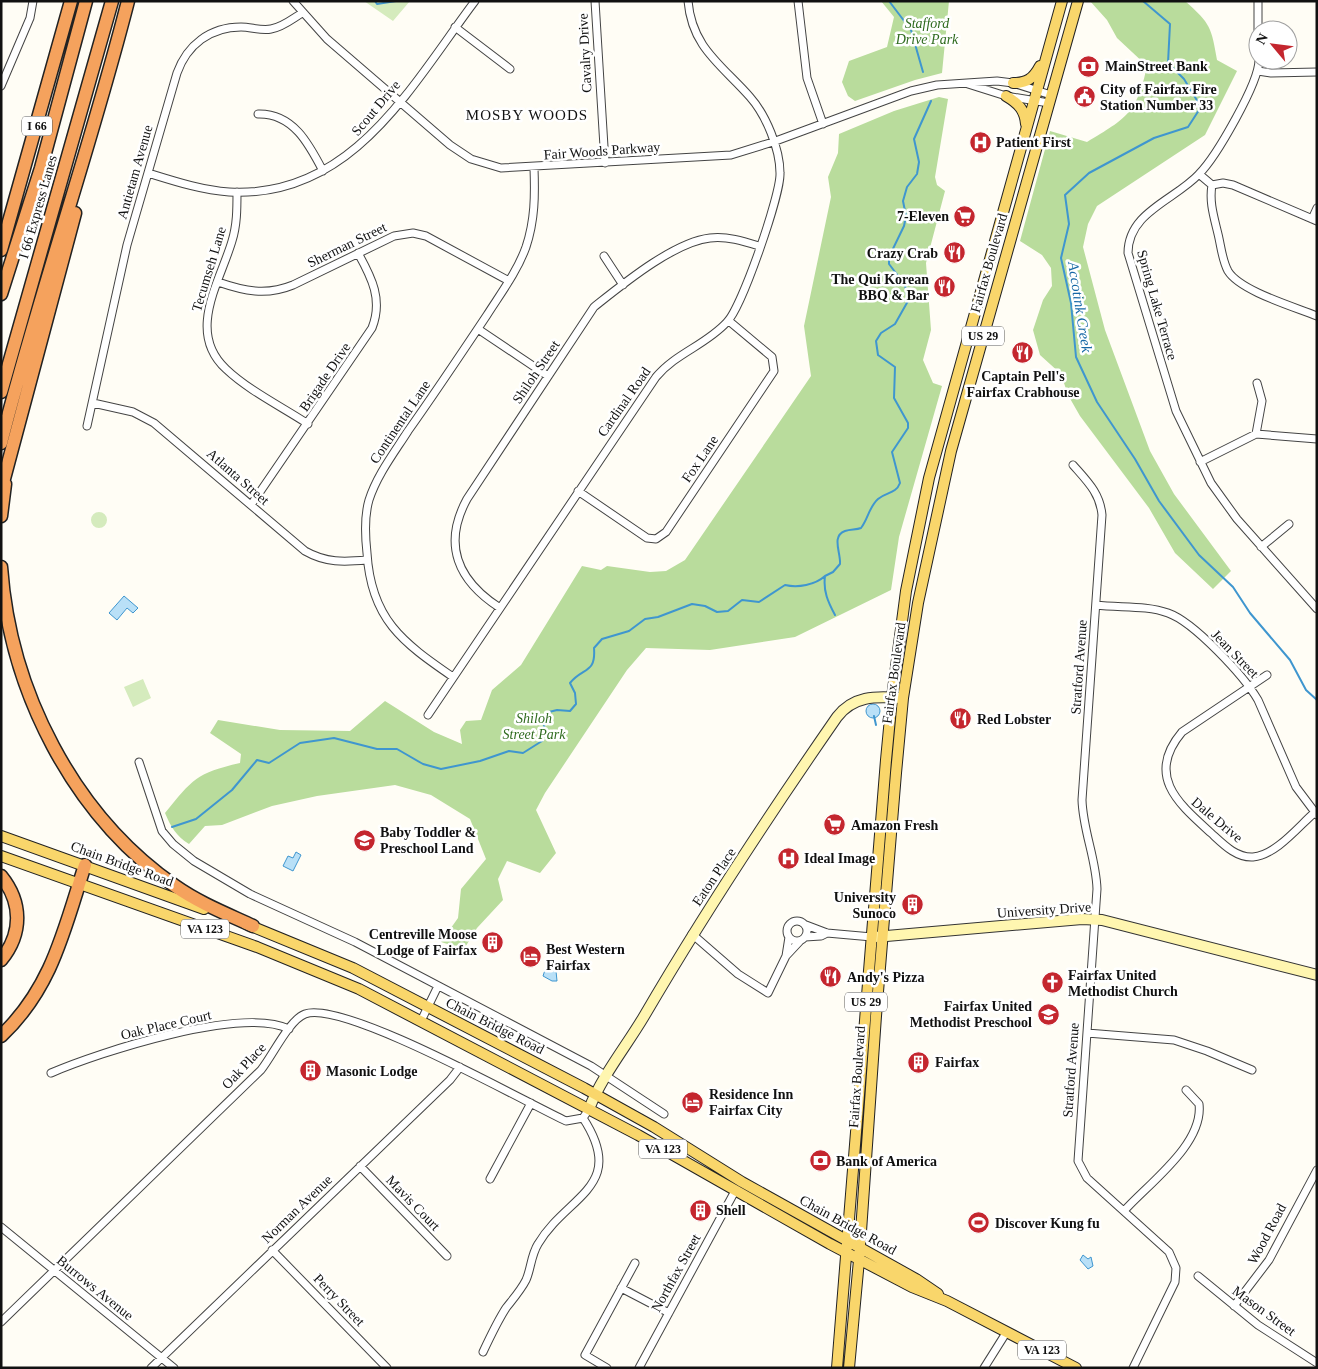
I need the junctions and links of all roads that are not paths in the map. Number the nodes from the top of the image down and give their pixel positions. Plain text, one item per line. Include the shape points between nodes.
1 (33, 1) edge
2 (71, 1) edge
3 (86, 1) edge
4 (112, 1) edge
5 (128, 1) edge
6 (293, 1) edge
7 (474, 1) edge
8 (595, 1) edge
9 (688, 1) edge
10 (798, 1) edge
11 (1062, 1) edge
12 (1078, 1) edge
13 (1258, 1) edge
14 (302, 12) junction
15 (1258, 20) edge
16 (455, 27) junction
17 (1049, 48) junction
18 (114, 53) junction
19 (1, 65) edge
20 (8, 69) junction
21 (510, 69) dead end
22 (1258, 71) joint
23 (1317, 72) edge
24 (963, 82) junction
25 (1013, 83) junction
26 (1, 86) edge
27 (1037, 91) junction
28 (1006, 96) junction
29 (1050, 99) junction
30 (399, 102) junction
31 (1033, 102) junction
32 (258, 114) dead end
33 (823, 124) junction
34 (1026, 130) junction
35 (773, 142) junction
36 (605, 164) junction
37 (534, 168) junction
38 (323, 171) junction
39 (148, 173) junction
40 (1199, 174) junction
41 (1212, 185) junction
42 (237, 192) junction
43 (1317, 208) edge
44 (1314, 220) edge
45 (759, 246) junction
46 (1, 250) edge
47 (358, 253) junction
48 (604, 256) dead end
49 (509, 281) junction
50 (218, 282) junction
51 (622, 285) junction
52 (1, 294) edge
53 (1317, 316) edge
54 (729, 321) junction
55 (478, 329) junction
56 (548, 376) junction
57 (1258, 383) dead end
58 (1, 392) edge
59 (93, 404) junction
60 (308, 424) junction
61 (87, 426) dead end
62 (1256, 434) junction
63 (1317, 439) edge
64 (1, 443) edge
65 (9, 459) junction
66 (1200, 462) junction
67 (1073, 465) dead end
68 (1, 490) edge
69 (578, 491) junction
70 (251, 505) junction
71 (1, 516) edge
72 (1289, 524) dead end
73 (1261, 547) junction
74 (367, 560) junction
75 (1, 567) edge
76 (1096, 604) junction
77 (500, 608) junction
78 (1317, 609) edge
79 (1267, 675) dead end
80 (453, 677) junction
81 (1250, 687) junction
82 (892, 697) junction
83 (903, 698) junction
84 (428, 715) dead end
85 (139, 762) dead end
86 (1315, 814) edge
87 (1, 836) edge
88 (1, 856) edge
89 (85, 865) junction
90 (1, 876) edge
91 (80, 883) junction
92 (1094, 919) junction
93 (806, 925) junction
94 (253, 926) junction
95 (826, 933) junction
96 (692, 934) junction
97 (789, 937) junction
98 (872, 937) junction
99 (883, 937) junction
100 (803, 939) junction
101 (786, 956) junction
102 (1, 960) edge
103 (1317, 975) edge
104 (438, 986) junction
105 (428, 1007) junction
106 (421, 1021) junction
107 (289, 1029) junction
108 (1086, 1033) junction
109 (1, 1036) edge
110 (460, 1067) junction
111 (1252, 1070) dead end
112 (51, 1073) dead end
113 (606, 1076) junction
114 (1186, 1090) dead end
115 (595, 1094) junction
116 (531, 1103) junction
117 (586, 1113) junction
118 (664, 1114) dead end
119 (657, 1128) junction
120 (360, 1166) junction
121 (1317, 1170) edge
122 (490, 1179) dead end
123 (735, 1191) junction
124 (1124, 1211) junction
125 (1, 1227) edge
126 (846, 1246) junction
127 (860, 1249) junction
128 (272, 1250) junction
129 (448, 1256) dead end
130 (859, 1260) junction
131 (635, 1263) dead end
132 (54, 1270) junction
133 (1198, 1276) dead end
134 (621, 1288) junction
135 (946, 1301) junction
136 (1234, 1306) junction
137 (669, 1313) junction
138 (1, 1322) edge
139 (1006, 1332) junction
140 (483, 1352) dead end
141 (1317, 1353) edge
142 (162, 1358) junction
143 (1314, 1362) edge
144 (606, 1367) edge
145 (150, 1368) edge
146 (174, 1368) edge
147 (388, 1368) edge
148 (639, 1368) edge
149 (837, 1368) edge
150 (849, 1368) edge
151 (984, 1368) edge
152 (1076, 1368) edge
153 (1133, 1368) edge

1 - 20 street via 30,18
2 - 46 highway, I 66
3 - 52 highway, I 66 Express Lanes via 43,159
4 - 58 highway, I 66 Express Lanes
5 - 18 highway
6 - 14 street, Fair Woods Parkway
7 - 16 street, Scout Drive
8 - 36 street, Cavalry Drive
9 - 35 street, Cardinal Road via 691,22 700,43 756,105
10 - 33 street via 807,78
11 - 17 main road, Fairfax Boulevard / US 29
12 - 29 main road, Fairfax Boulevard / US 29
13 - 15 street
14 - 30 street, Fair Woods Parkway via 327,39
14 - 39 street, Antietam Avenue via 277,28 220,30 204,37 190,49 177,73
16 - 21 street
16 - 30 street, Scout Drive
17 - 25 main road via 1033,78 1024,83
17 - 27 main road, Fairfax Boulevard / US 29
18 - 64 highway
18 - 65 highway
19 - 20 street
20 - 26 street
22 - 23 street
22 - 40 street, Spring Lake Terrace via 1220,143
24 - 25 street, Fair Woods Parkway
24 - 28 street, Fair Woods Parkway
24 - 33 street, Fair Woods Parkway via 911,91
25 - 27 street, Fair Woods Parkway
27 - 29 street, Fair Woods Parkway
27 - 31 main road, Fairfax Boulevard / US 29
28 - 31 street, Fair Woods Parkway
28 - 34 main road via 1022,108 1026,116
29 - 31 street, Fair Woods Parkway
29 - 83 main road, Fairfax Boulevard / US 29 via 945,474 918,603
30 - 37 street, Fair Woods Parkway via 471,159 501,168
30 - 38 street, Scout Drive via 360,146
31 - 34 main road, Fairfax Boulevard / US 29
32 - 38 street via 275,115 290,124 307,141
33 - 35 street, Fair Woods Parkway
34 - 82 main road, Fairfax Boulevard / US 29 via 928,484 906,591
35 - 36 street, Fair Woods Parkway via 720,156
35 - 45 street, Cardinal Road via 780,167 780,184
36 - 37 street, Fair Woods Parkway
37 - 49 street, Continental Lane via 532,225 522,259
38 - 42 street, Scout Drive via 282,186
39 - 42 street, Scout Drive via 193,186
39 - 59 street, Antietam Avenue via 127,245
40 - 41 street
40 - 66 street, Spring Lake Terrace via 1139,221 1129,238 1128,253 1176,411
41 - 44 street via 1233,185
41 - 53 street via 1210,200 1214,221 1231,275 1251,288
42 - 50 street, Tecumseh Lane via 235,231
43 - 44 street
45 - 51 street, Shiloh Street via 731,238 697,241 673,252
45 - 54 street, Cardinal Road via 743,296
47 - 49 street, Sherman Street via 400,234 417,233
47 - 50 street, Sherman Street via 275,291 251,292
47 - 60 street, Brigade Drive via 376,290 376,319
48 - 51 street
49 - 55 street, Continental Lane
50 - 60 street, Tecumseh Lane via 206,323 207,338 214,354 231,373
51 - 56 street, Shiloh Street via 594,306
54 - 69 street, Cardinal Road via 660,372
54 - 69 street, Fox Lane via 772,357 774,371 666,532 656,539 647,538
55 - 56 street
55 - 74 street, Continental Lane via 375,484 366,517
56 - 77 street, Shiloh Street via 467,499 456,525 455,550 463,573 477,592
57 - 62 street via 1262,401
59 - 61 street, Antietam Avenue
59 - 70 street, Atlanta Street via 133,412 154,423
60 - 70 street, Brigade Drive
62 - 63 street
62 - 66 street
65 - 68 highway
65 - 71 highway
66 - 73 street, Spring Lake Terrace via 1225,504
67 - 76 street, Stratford Avenue via 1094,489 1102,508
69 - 77 street, Cardinal Road
70 - 74 street, Atlanta Street via 314,556 337,562
72 - 73 street
73 - 78 street, Spring Lake Terrace
74 - 80 street, Continental Lane via 376,599 392,627 411,648
75 - 94 highway via 10,631 25,684 63,763 92,806 135,853 169,882
76 - 81 street, Jean Street via 1157,610 1177,616 1230,663
76 - 92 street, Stratford Avenue via 1082,800 1097,874
77 - 80 street, Cardinal Road
79 - 81 street, Dale Drive
80 - 84 street, Cardinal Road
81 - 86 street, Jean Street via 1296,788
81 - 86 street, Dale Drive via 1188,727 1176,739 1167,766 1172,794 1225,845 1247,857 1260,856 1272,850
82 - 83 street, Eaton Place
82 - 96 street, Eaton Place via 865,698 842,710
82 - 98 main road, Fairfax Boulevard / US 29
83 - 99 main road, Fairfax Boulevard / US 29
85 - 104 street, Chain Bridge Road via 158,824 170,842 182,852 250,894
87 - 89 main road, Chain Bridge Road / VA 123
88 - 91 main road, Chain Bridge Road / VA 123
89 - 91 highway
89 - 94 main road, Chain Bridge Road / VA 123
90 - 102 highway via 14,897 18,923 13,941
91 - 106 main road, Chain Bridge Road / VA 123 via 315,970
91 - 109 highway via 51,969 40,991
92 - 99 street, University Drive
92 - 103 street, University Drive
92 - 108 street, Stratford Avenue
93 - 95 street, University Drive
93 - 97 street via 791,922 787,931
93 - 100 street
94 - 105 main road, Chain Bridge Road / VA 123 via 338,961
95 - 98 street, University Drive
95 - 100 street, University Drive
96 - 101 street via 766,996
96 - 113 street, Eaton Place
97 - 100 street via 794,941
97 - 101 street
98 - 99 street, University Drive
98 - 126 main road, Fairfax Boulevard / US 29
99 - 127 main road, Fairfax Boulevard / US 29
100 - 101 street
104 - 105 street
104 - 113 street, Chain Bridge Road
105 - 106 street
105 - 115 main road, Chain Bridge Road / VA 123
106 - 117 main road, Chain Bridge Road / VA 123
107 - 110 street, Oak Place via 298,1018 308,1013 332,1016 392,1036
107 - 112 street, Oak Place Court via 248,1023 209,1027 114,1050
107 - 132 street, Oak Place via 261,1070
108 - 111 street via 1174,1040
108 - 124 street, Stratford Avenue via 1078,1161 1087,1178
110 - 116 street, Oak Place
110 - 120 street, Norman Avenue
113 - 115 street, Eaton Place
113 - 118 street, Chain Bridge Road
114 - 124 street via 1199,1104 1198,1122 1184,1150
115 - 117 street, Eaton Place
115 - 119 main road, Chain Bridge Road / VA 123
116 - 117 street, Oak Place via 566,1121
116 - 122 street
117 - 123 main road, Chain Bridge Road / VA 123
117 - 140 street via 599,1148 596,1174 582,1197 538,1244 525,1281
119 - 123 main road via 669,1142 728,1179
119 - 126 main road, Chain Bridge Road / VA 123
120 - 128 street, Norman Avenue
120 - 129 street, Mavis Court
121 - 136 street, Wood Road via 1270,1260
123 - 126 main road, Chain Bridge Road / VA 123
123 - 137 street, Northfax Street
124 - 153 street, Stratford Avenue via 1169,1252 1176,1268 1173,1289
125 - 132 street, Burrows Avenue
126 - 127 main road, Chain Bridge Road / VA 123
126 - 130 main road, Chain Bridge Road / VA 123
126 - 149 main road, Fairfax Boulevard / US 29
127 - 130 main road, Fairfax Boulevard / US 29
127 - 135 main road, Chain Bridge Road / VA 123 via 925,1285
128 - 142 street, Norman Avenue
128 - 147 street, Perry Street
130 - 135 main road, Chain Bridge Road / VA 123
130 - 150 main road, Fairfax Boulevard / US 29
131 - 134 street
132 - 138 street, Oak Place
132 - 142 street, Burrows Avenue
133 - 136 street, Mason Street
134 - 137 street
134 - 144 street via 585,1356
135 - 139 main road, Chain Bridge Road / VA 123
136 - 143 street, Mason Street
137 - 148 street, Northfax Street
139 - 151 street
139 - 152 main road, Chain Bridge Road / VA 123
141 - 143 street
142 - 145 street, Norman Avenue
142 - 146 street, Burrows Avenue

